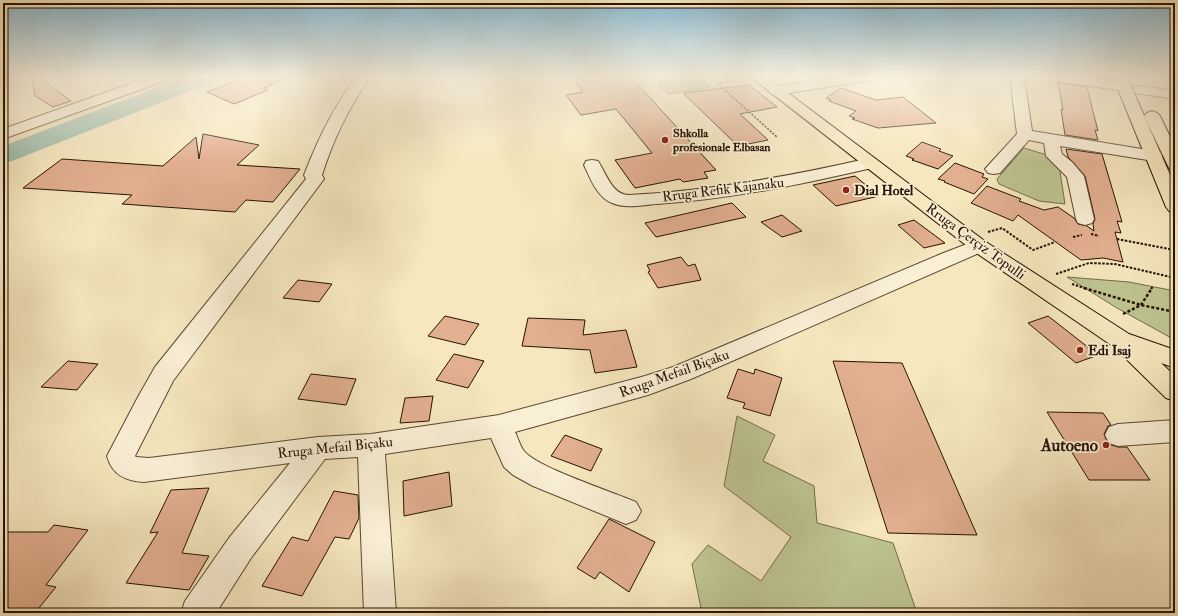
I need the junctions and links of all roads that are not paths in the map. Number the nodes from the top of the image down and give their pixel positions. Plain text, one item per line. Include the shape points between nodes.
1 (82, 106) edge
2 (344, 106) edge
3 (795, 106) edge
4 (1021, 106) edge
5 (1137, 106) edge
6 (1143, 106) edge
7 (3, 134) edge
8 (1025, 135) junction
9 (1051, 139) junction
10 (1154, 156) junction
11 (870, 163) junction
12 (1175, 164) edge
13 (592, 165) dead end
14 (994, 169) dead end
15 (1175, 207) edge
16 (1085, 219) dead end
17 (974, 242) junction
18 (1122, 341) junction
19 (1175, 359) edge
20 (1175, 391) edge
21 (499, 426) junction
22 (1175, 431) edge
23 (1118, 435) dead end
24 (371, 445) junction
25 (318, 448) junction
26 (626, 511) dead end
27 (197, 613) edge
28 (380, 613) edge

1 - 7 street
2 - 25 street, Rruga Mefail Biçaku via 322,149 313,175 315,179 164,374 121,456 126,467 149,470
3 - 11 main road, Rruga Çerçiz Topulli
4 - 8 street
5 - 10 main road
6 - 12 main road
8 - 9 street
8 - 14 street
9 - 10 street
9 - 16 street via 1054,156 1075,176
10 - 15 main road
11 - 13 street, Rruga Refik Kajanaku via 788,182 748,188 621,200 609,193
11 - 17 main road, Rruga Çerçiz Topulli
17 - 18 main road, Rruga Çerçiz Topulli
17 - 21 street, Rruga Mefail Biçaku via 948,258 682,372 648,385
18 - 19 main road
18 - 20 main road
21 - 24 street, Rruga Mefail Biçaku
21 - 26 street via 514,459 523,467
22 - 23 street
24 - 25 street, Rruga Mefail Biçaku
24 - 28 street
25 - 27 street via 240,548

